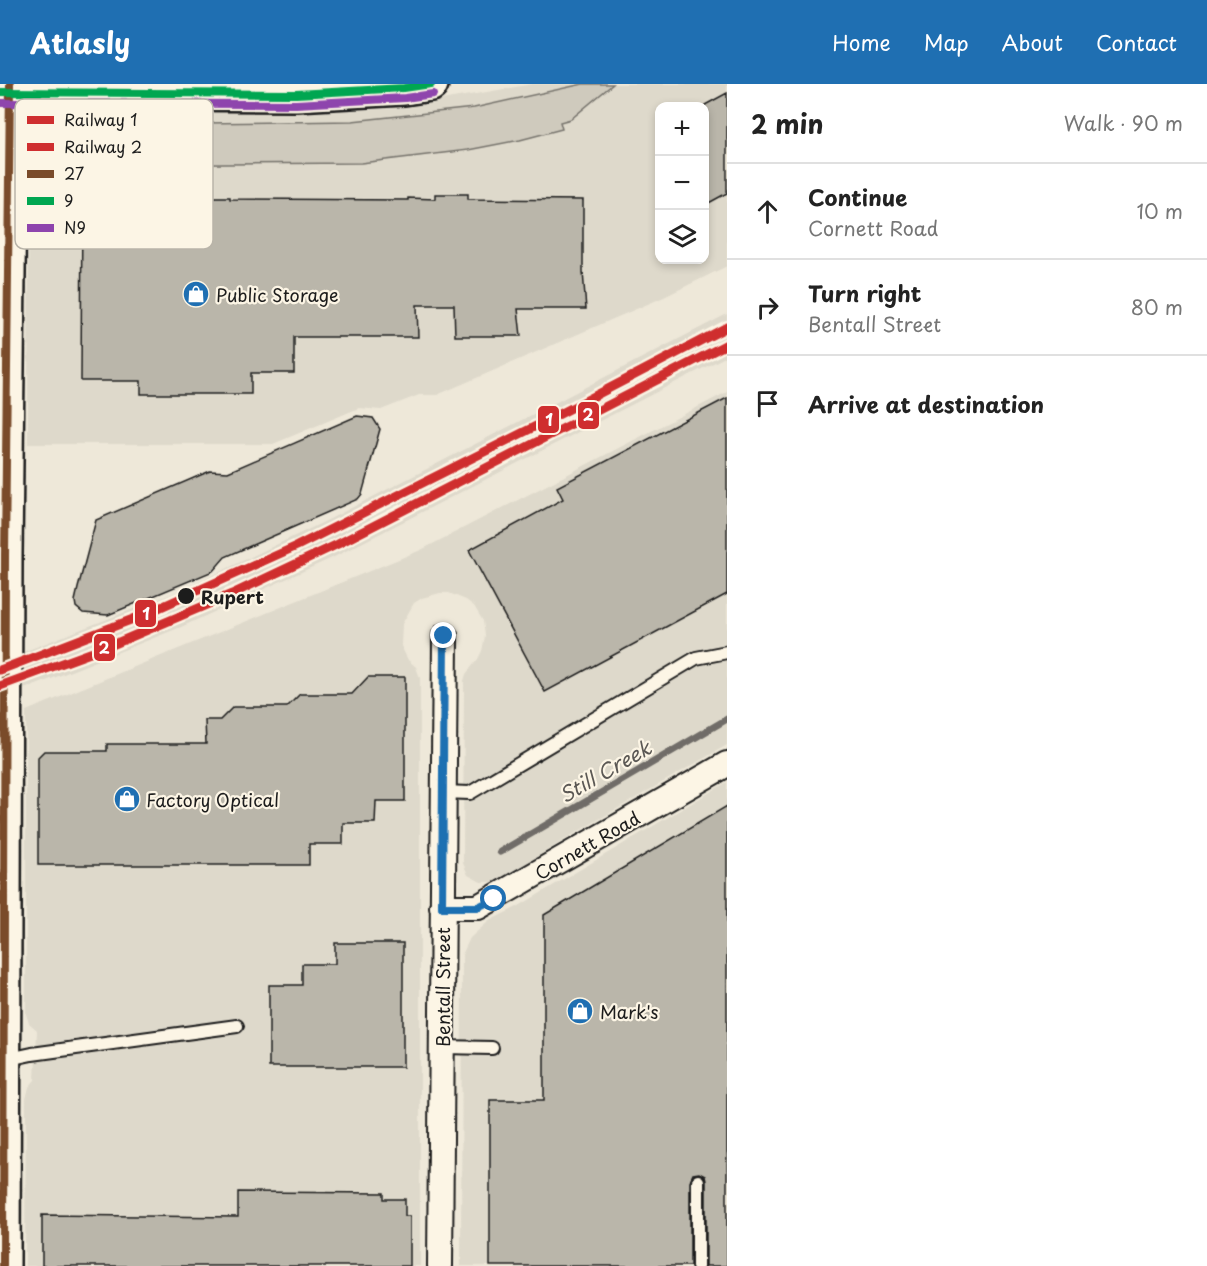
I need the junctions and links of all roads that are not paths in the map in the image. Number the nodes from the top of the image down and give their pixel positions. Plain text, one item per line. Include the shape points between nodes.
1 (431, 84) edge
2 (7, 89) edge
3 (444, 636) dead end
4 (727, 652) edge
5 (727, 764) edge
6 (443, 792) junction
7 (442, 907) junction
8 (237, 1026) dead end
9 (441, 1047) junction
10 (492, 1048) dead end
11 (2, 1061) edge
12 (698, 1181) dead end
13 (3, 1266) edge
14 (440, 1266) edge
15 (698, 1266) edge

1 - 2 main road via 296,94
2 - 11 main road
3 - 6 street, Bentall Street
4 - 6 lane via 696,658 470,793
5 - 7 street, Cornett Road via 478,907
6 - 7 street, Bentall Street
7 - 9 street, Bentall Street
8 - 11 lane
9 - 10 lane
9 - 14 street, Bentall Street
11 - 13 main road
12 - 15 lane

